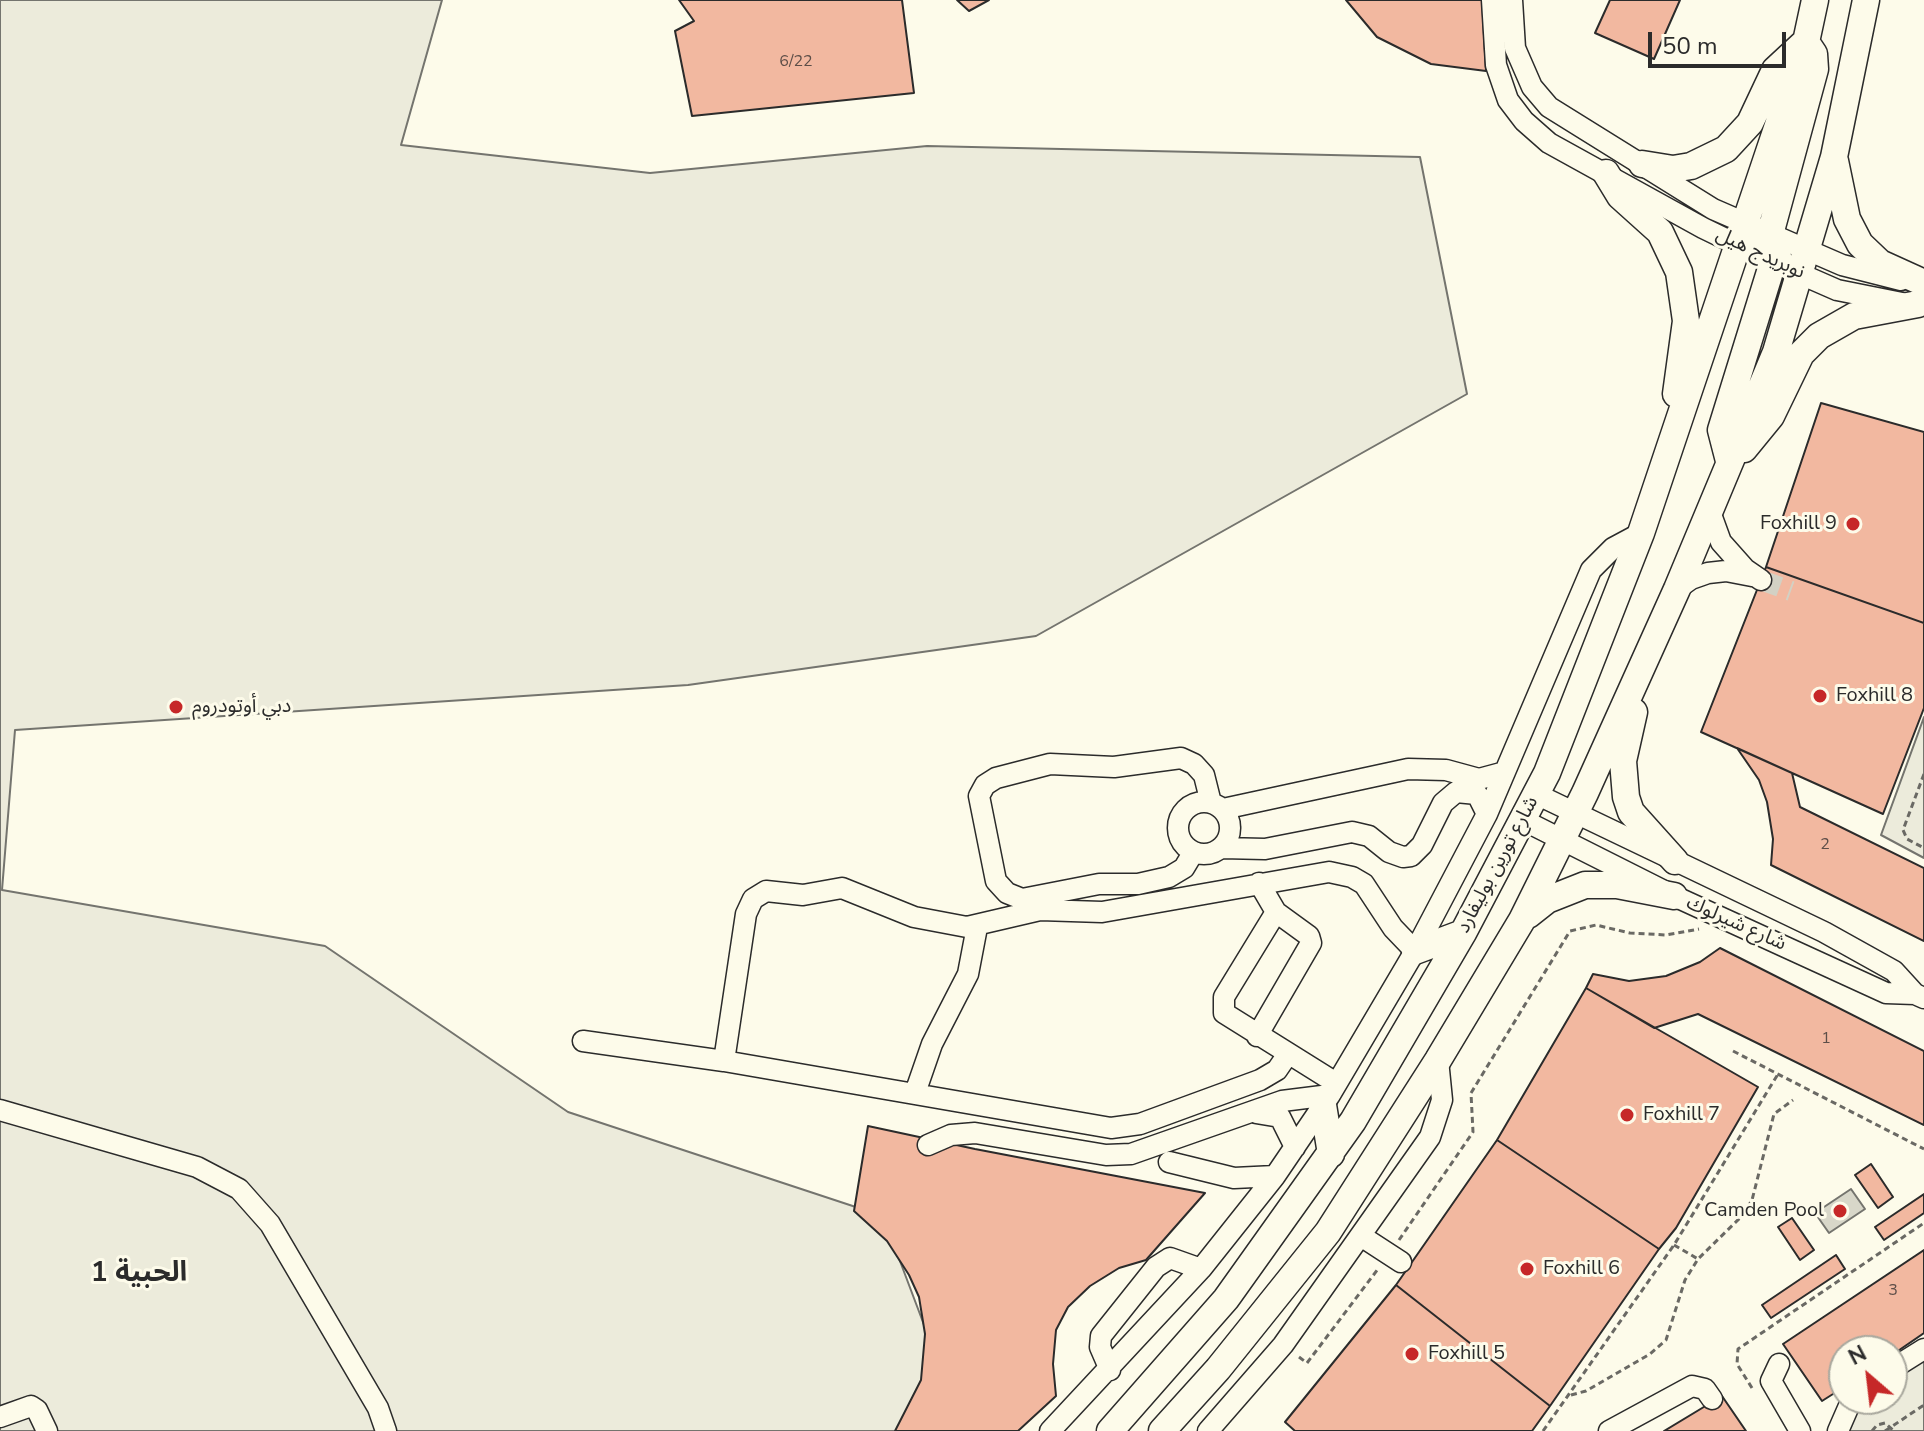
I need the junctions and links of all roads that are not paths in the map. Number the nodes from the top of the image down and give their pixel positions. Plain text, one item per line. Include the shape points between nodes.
1 (1492, 0) edge
2 (1512, 0) edge
3 (1815, 0) edge
4 (1866, 0) edge
5 (1806, 42) junction
6 (1834, 157) junction
7 (1642, 164) junction
8 (1606, 173) junction
9 (1739, 234) junction
10 (1771, 235) junction
11 (1773, 262) junction
12 (1804, 262) junction
13 (1922, 294) edge
14 (1683, 412) junction
15 (1729, 461) junction
16 (1709, 509) junction
17 (1641, 533) junction
18 (1677, 589) junction
19 (1630, 697) junction
20 (1505, 772) junction
21 (1458, 782) junction
22 (1536, 794) junction
23 (1217, 806) junction
24 (1575, 813) junction
25 (1487, 814) junction
26 (1523, 820) junction
27 (1562, 839) junction
28 (1222, 848) junction
29 (1193, 853) junction
30 (1675, 861) junction
31 (1259, 883) junction
32 (1674, 896) junction
33 (1276, 912) junction
34 (1717, 914) junction
35 (1522, 920) junction
36 (977, 927) junction
37 (1463, 933) junction
38 (1843, 942) junction
39 (1415, 951) junction
40 (1830, 967) junction
41 (1919, 996) edge
42 (1257, 1036) junction
43 (583, 1041) dead end
44 (1288, 1054) junction
45 (1438, 1060) junction
46 (724, 1061) junction
47 (915, 1093) junction
48 (1330, 1094) junction
49 (0, 1110) edge
50 (1252, 1112) junction
51 (1353, 1121) junction
52 (928, 1145) dead end
53 (1295, 1147) junction
54 (1331, 1154) junction
55 (1169, 1162) dead end
56 (1275, 1176) junction
57 (1234, 1178) junction
58 (1247, 1212) junction
59 (1328, 1232) junction
60 (1361, 1236) junction
61 (1395, 1258) road end
62 (1201, 1269) junction
63 (1779, 1364) dead end
64 (1110, 1370) junction
65 (1712, 1399) dead end
66 (0, 1418) edge
67 (1599, 1428) edge
68 (6, 1431) edge
69 (47, 1431) edge
70 (386, 1431) edge
71 (1050, 1431) edge
72 (1110, 1431) edge
73 (1162, 1431) edge
74 (1208, 1431) edge
75 (1800, 1431) edge

1 - 8 street, نوبريدج هيل via 1496,65 1508,100 1549,143
2 - 7 street, نوبريدج هيل via 1515,48 1532,87 1549,107
3 - 5 main road
4 - 6 main road
5 - 7 main road via 1775,70 1750,123 1726,149 1691,166
5 - 9 main road, شارع تورين بوليفارد
5 - 10 main road via 1815,69
6 - 12 main road
6 - 13 main road via 1847,219 1860,244
7 - 9 street, نوبريدج هيل
8 - 9 street, نوبريدج هيل
8 - 14 main road via 1620,196 1660,232 1679,272 1686,321 1676,390
9 - 10 street, نوبريدج هيل
9 - 11 main road via 1768,246
9 - 14 main road, شارع تورين بوليفارد
10 - 12 main road via 1780,258
11 - 12 street, نوبريدج هيل
11 - 15 main road via 1721,430
12 - 13 street, نوبريدج هيل via 1857,296
12 - 15 main road via 1776,352
13 - 15 main road via 1854,316 1819,336 1801,354 1760,433
14 - 17 main road, شارع تورين بوليفارد
15 - 16 main road
16 - 18 main road
16 - 18 street via 1721,542 1761,580 1744,573 1708,573
17 - 20 street via 1604,555 1591,570
17 - 22 main road, شارع تورين بوليفارد via 1584,686
18 - 19 main road
19 - 24 main road
19 - 30 main road via 1634,722 1623,761 1626,797 1631,812
20 - 21 street
20 - 25 street
21 - 23 street via 1408,769
21 - 25 street via 1477,794
21 - 28 street via 1411,856 1395,856 1369,836 1352,832 1265,849
22 - 24 street, شارع شيرلوك
22 - 26 main road, شارع تورين بوليفارد
23 - 28 street via 1230,829
23 - 29 street via 1190,805 1180,816 1179,837
23 - 29 street via 1200,769 1174,758 1136,765 1050,764 996,778 979,796 996,881 1022,899 1169,877 1184,868
24 - 27 main road
24 - 30 street, شارع شيرلوك
25 - 39 street
26 - 27 street, شارع شيرلوك
26 - 37 main road, شارع تورين بوليفارد
27 - 32 street, شارع شيرلوك
27 - 35 main road
28 - 29 street
30 - 38 street, شارع شيرلوك
31 - 33 street
31 - 36 street via 1102,912 1040,910
31 - 39 street via 1317,873 1352,877 1364,884
32 - 34 street, شارع شيرلوك
32 - 35 main road via 1585,885 1547,900
33 - 42 street via 1223,1002 1227,1017
33 - 42 street via 1311,943
34 - 40 street, شارع شيرلوك
34 - 40 street via 1737,935 1803,966
35 - 45 main road
36 - 46 street via 914,917 842,888 803,895 772,890 759,894 746,914
36 - 47 street via 968,974 932,1044
37 - 39 main road
37 - 51 main road, شارع تورين بوليفارد
38 - 40 street
38 - 41 street, شارع شيرلوك via 1900,975
39 - 48 street
40 - 41 street, شارع شيرلوك via 1886,993
42 - 44 street
43 - 46 street
44 - 47 street via 1277,1070 1260,1080 1126,1127 1097,1128
44 - 48 street
45 - 59 main road
45 - 60 street via 1442,1086 1436,1125
46 - 47 street
48 - 50 street
48 - 53 street
48 - 54 main road
49 - 70 street via 197,1167 239,1189 270,1224 378,1408
50 - 52 street via 1131,1154 1106,1155 975,1133
50 - 53 street via 1280,1117
51 - 54 main road, شارع تورين بوليفارد
51 - 59 main road via 1353,1153 1305,1222 1309,1232
53 - 56 street
54 - 72 main road, شارع تورين بوليفارد via 1226,1299
55 - 57 street
56 - 57 street
56 - 58 street
57 - 58 street via 1246,1197
58 - 62 street
59 - 73 main road
60 - 61 street
60 - 74 street via 1283,1345
62 - 64 street
62 - 64 street via 1170,1258 1156,1267 1101,1336
63 - 75 street via 1771,1381
64 - 71 street
65 - 67 street via 1705,1389 1692,1386
66 - 68 street
66 - 69 street via 31,1406

